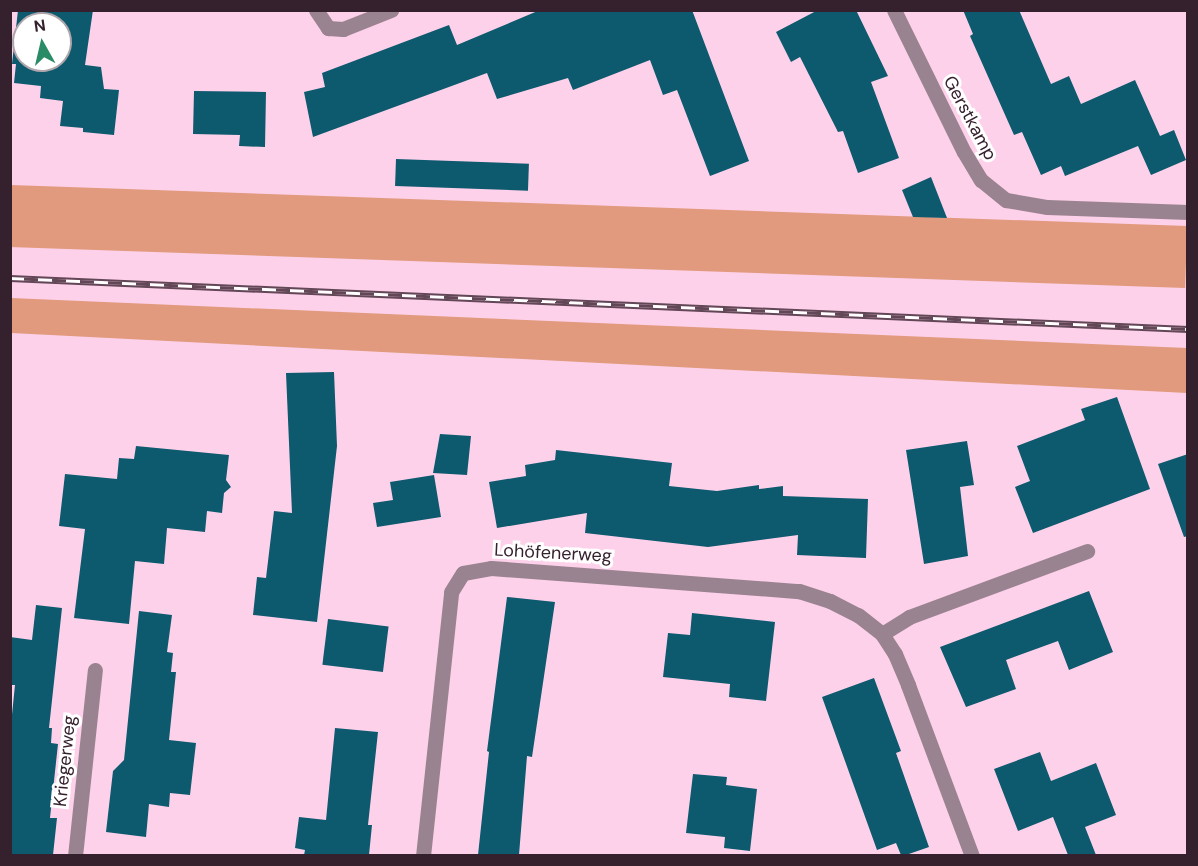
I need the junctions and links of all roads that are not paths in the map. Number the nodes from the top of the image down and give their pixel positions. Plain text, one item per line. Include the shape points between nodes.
1 (316, 10) edge
2 (391, 10) edge
3 (894, 10) edge
4 (1188, 212) edge
5 (1087, 551) dead end
6 (882, 634) junction
7 (95, 670) dead end
8 (75, 855) edge
9 (423, 855) edge
10 (972, 855) edge

1 - 2 street via 328,28 343,29
3 - 4 street, Gerstkamp via 964,152 981,180 1006,200 1047,207
5 - 6 street via 909,616
6 - 9 street, Lohöfenerweg via 858,615 799,591 491,568 462,573 451,592
6 - 10 street, Lohöfenerweg via 908,685
7 - 8 street, Kriegerweg

